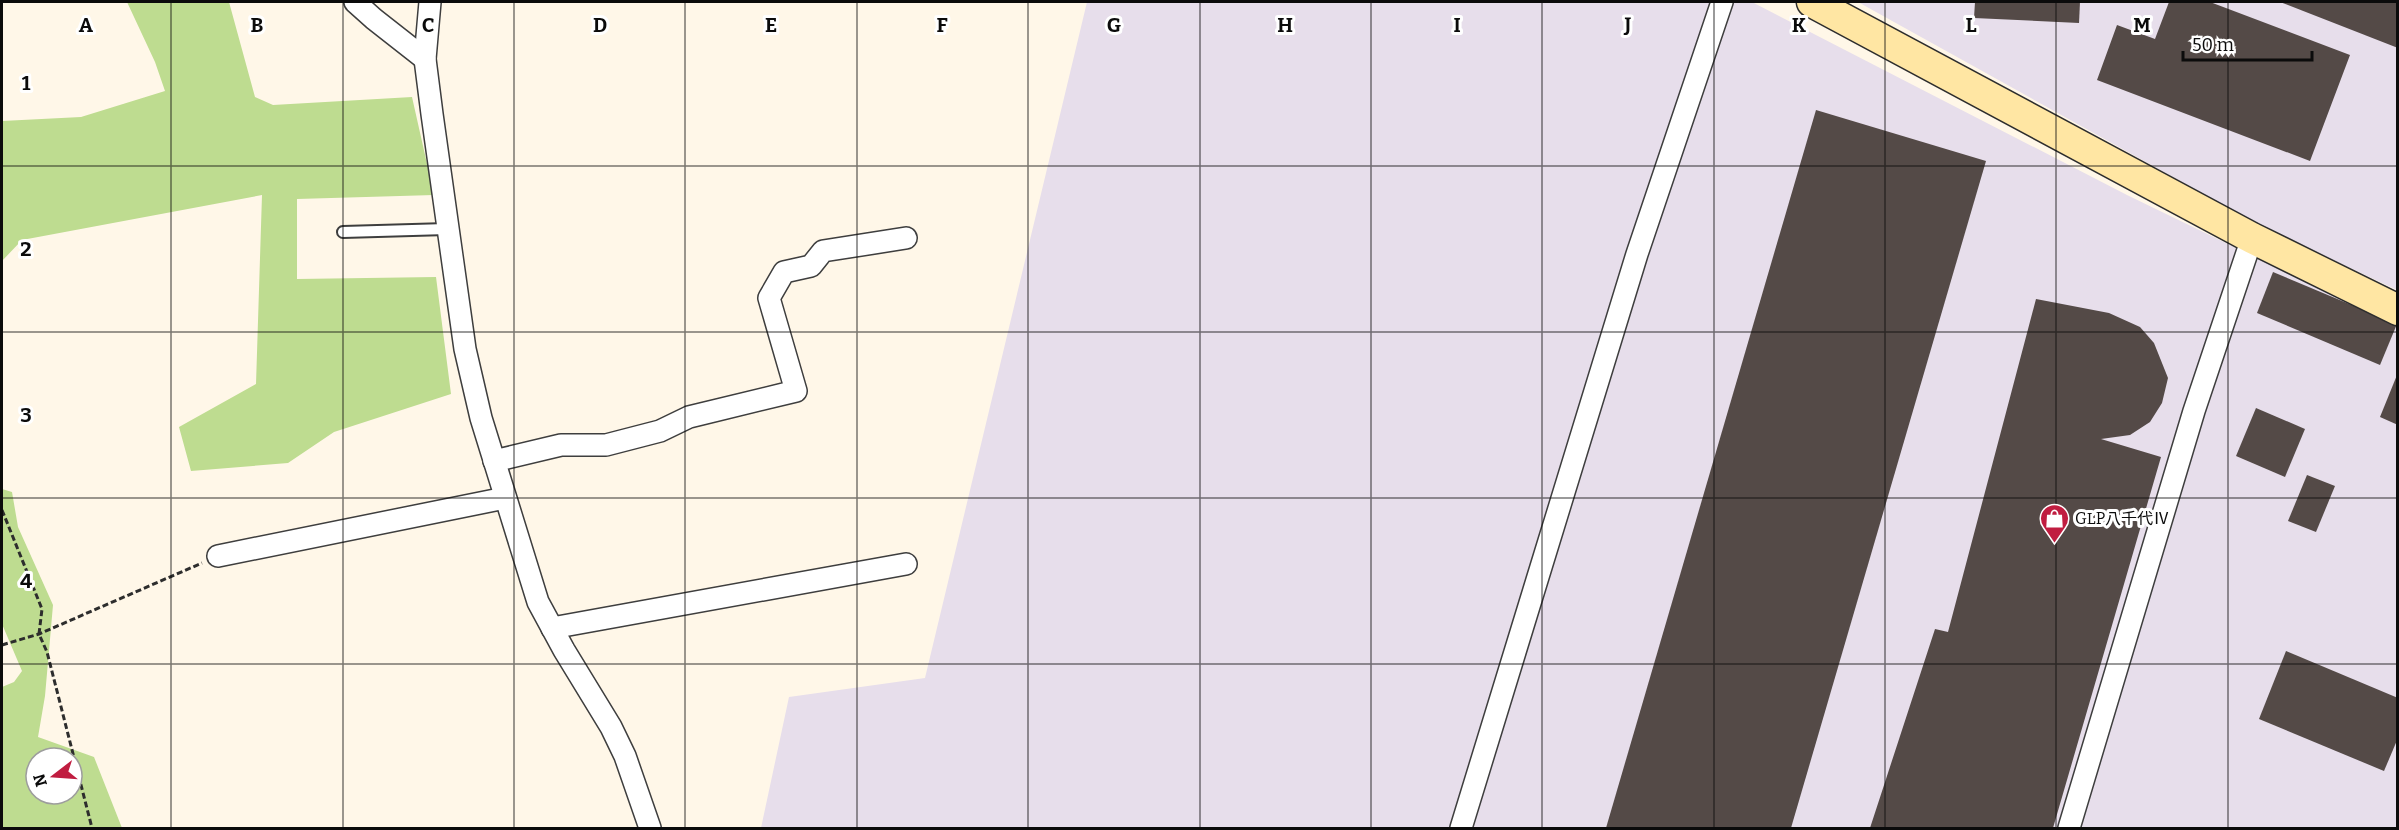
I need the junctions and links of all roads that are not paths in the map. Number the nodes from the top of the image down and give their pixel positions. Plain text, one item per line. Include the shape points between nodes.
1 (355, 2) edge
2 (430, 2) edge
3 (1722, 2) edge
4 (1812, 2) edge
5 (425, 59) junction
6 (447, 229) junction
7 (343, 232) dead end
8 (906, 238) dead end
9 (2252, 238) junction
10 (2397, 310) edge
11 (494, 461) junction
12 (505, 498) junction
13 (218, 555) road end
14 (906, 564) dead end
15 (552, 627) junction
16 (650, 828) edge
17 (1461, 828) edge
18 (2069, 828) edge

1 - 5 street
2 - 5 street
3 - 17 street via 1634,265
4 - 9 street
5 - 6 street
6 - 7 lane
6 - 11 street via 465,349
8 - 11 street via 823,251 811,266 784,272 769,298 796,391 689,417 660,431 606,445 561,445
9 - 10 street
9 - 18 street via 2194,411
11 - 12 street
12 - 13 street
12 - 15 street via 538,602
14 - 15 street
15 - 16 street via 611,727

